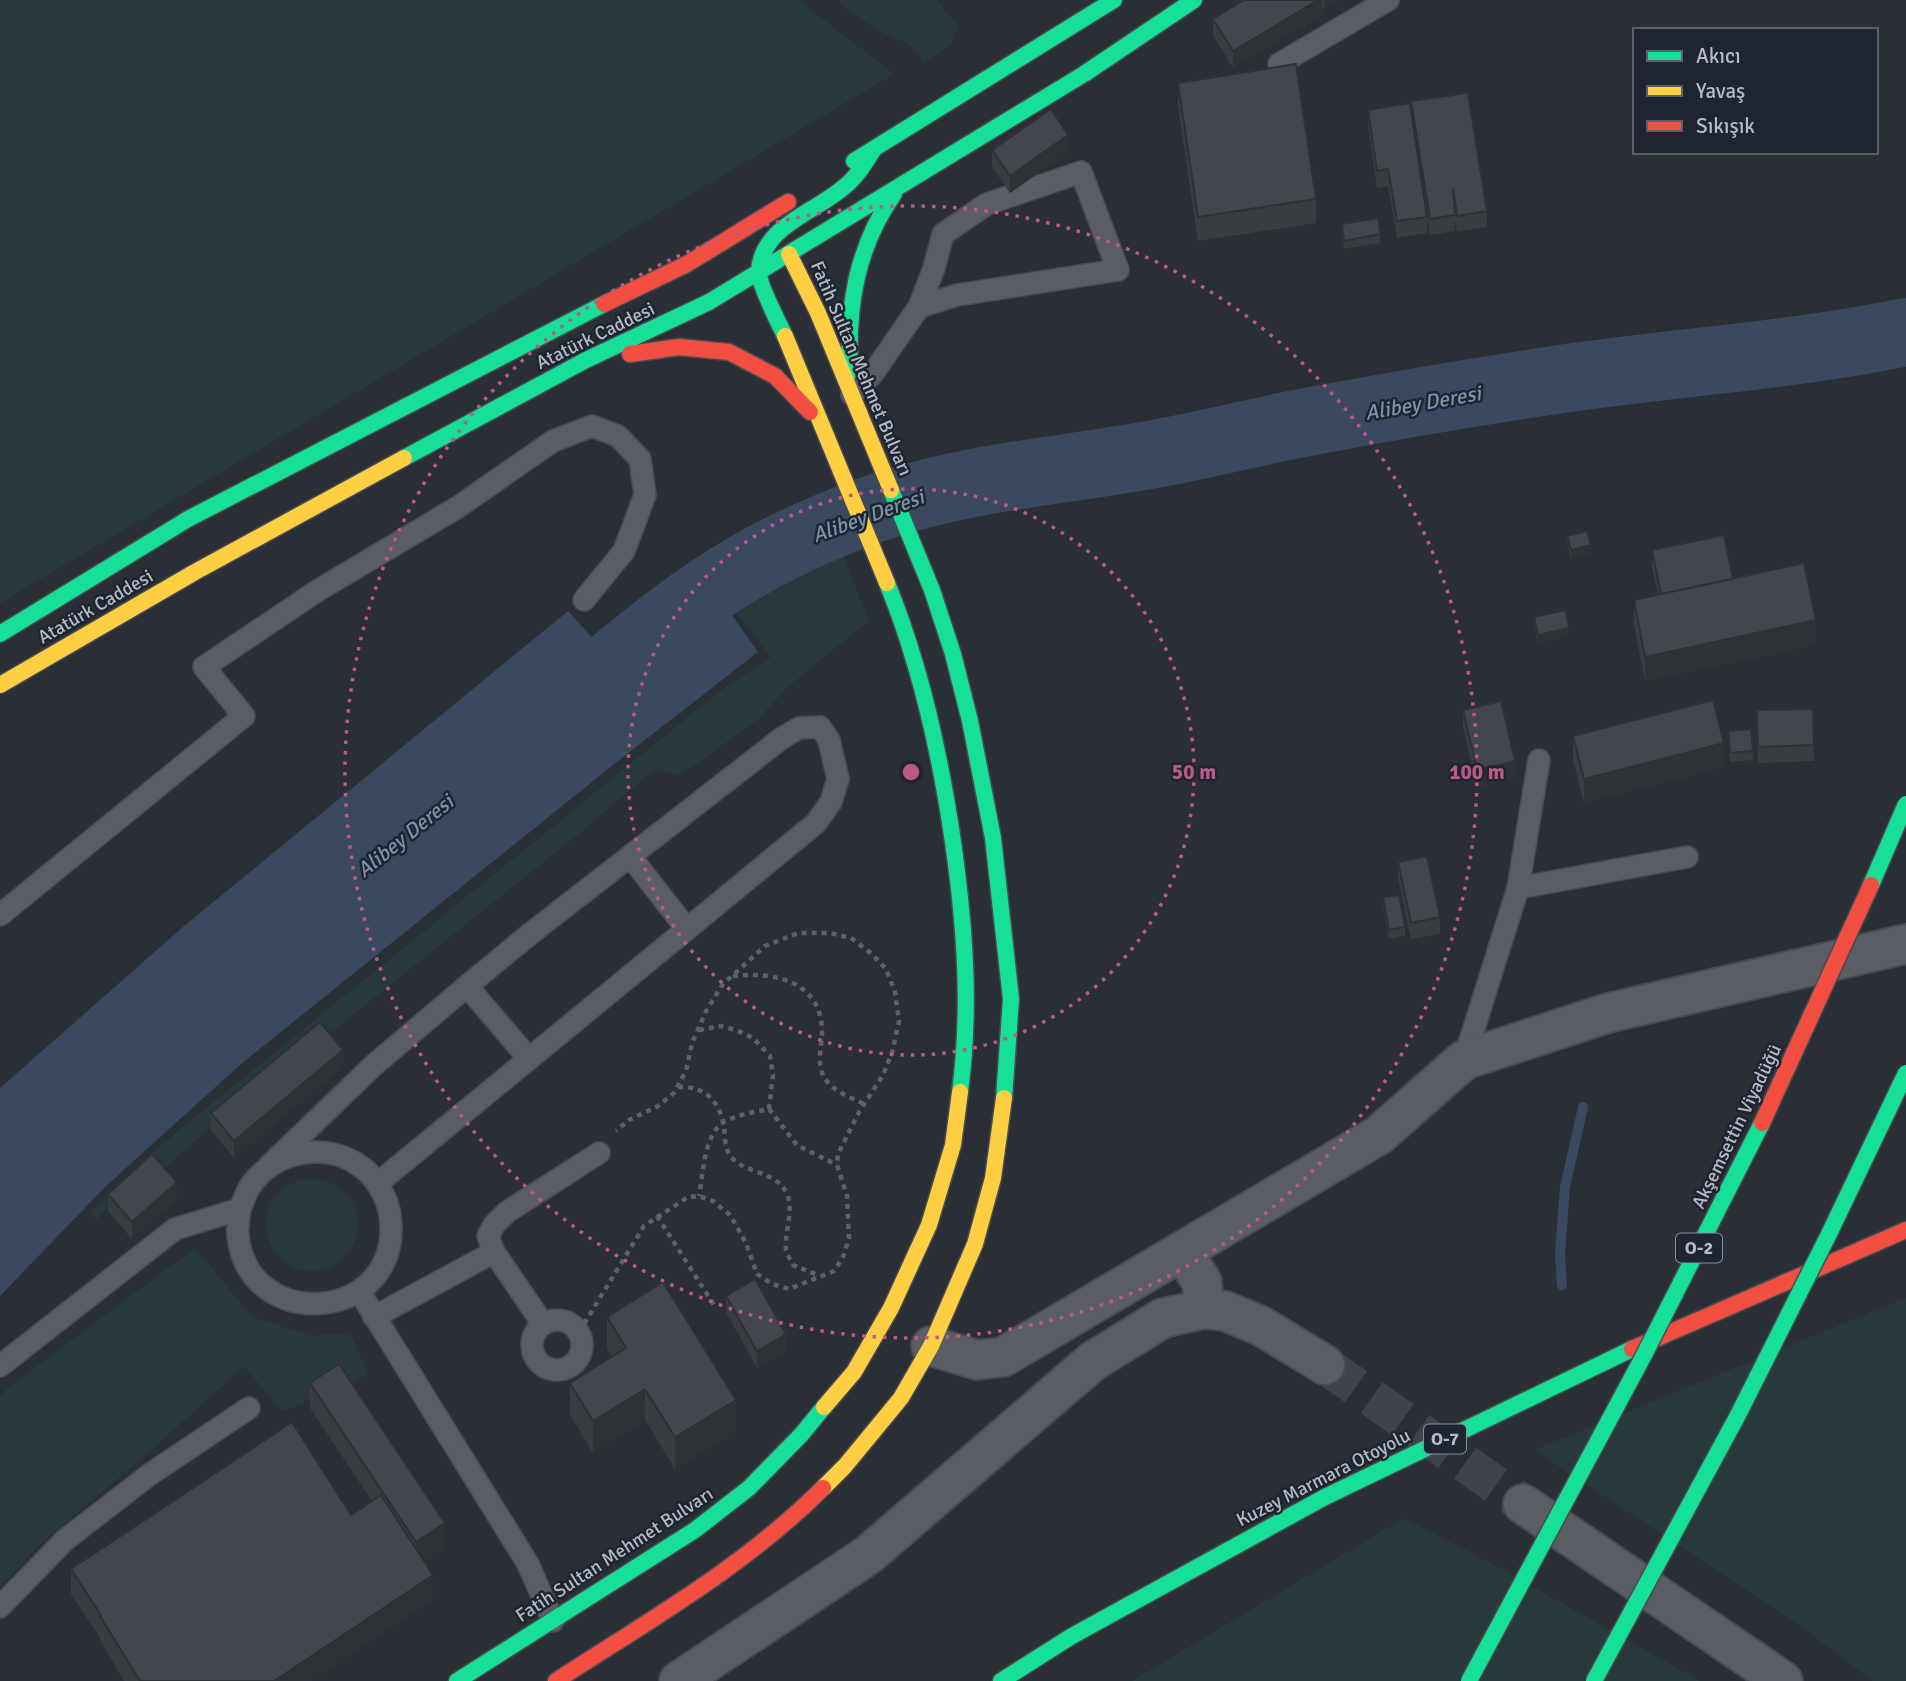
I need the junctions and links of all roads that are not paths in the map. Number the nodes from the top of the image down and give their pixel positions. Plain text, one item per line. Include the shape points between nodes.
1 (1114, 0) edge
2 (1194, 0) edge
3 (1388, 0) edge
4 (1279, 64) edge
5 (874, 149) junction
6 (839, 170) dead end
7 (900, 187) junction
8 (804, 192) dead end
9 (734, 236) junction
10 (769, 242) junction
11 (789, 254) junction
12 (758, 274) junction
13 (919, 307) junction
14 (586, 360) junction
15 (852, 395) junction
16 (824, 427) junction
17 (584, 600) dead end
18 (0, 634) edge
19 (0, 685) edge
20 (1539, 760) dead end
21 (1906, 804) edge
22 (630, 856) junction
23 (1687, 857) dead end
24 (1518, 888) junction
25 (0, 915) edge
26 (686, 929) junction
27 (1906, 944) edge
28 (467, 986) junction
29 (529, 1059) junction
30 (1464, 1060) junction
31 (1906, 1073) edge
32 (599, 1153) road end
33 (269, 1166) junction
34 (378, 1183) junction
35 (240, 1209) junction
36 (1906, 1230) edge
37 (1182, 1251) junction
38 (494, 1252) junction
39 (359, 1291) junction
40 (1204, 1309) junction
41 (374, 1317) junction
42 (543, 1324) junction
43 (931, 1346) junction
44 (1325, 1365) tunnel mouth
45 (0, 1366) edge
46 (249, 1408) dead end
47 (1523, 1504) tunnel mouth
48 (0, 1607) edge
49 (556, 1626) junction
50 (482, 1665) junction
51 (457, 1681) edge
52 (493, 1681) edge
53 (556, 1681) edge
54 (679, 1681) edge
55 (1001, 1681) edge
56 (1469, 1681) edge
57 (1594, 1681) edge
58 (1783, 1681) edge

1 - 5 main road
2 - 7 main road, Atatürk Caddesi
3 - 4 lane
5 - 6 main road
5 - 10 main road via 851,181
7 - 11 main road, Atatürk Caddesi
7 - 15 main road via 879,212 858,270 848,342
8 - 9 main road, Atatürk Caddesi
9 - 10 main road
9 - 18 main road, Atatürk Caddesi via 188,519
10 - 11 main road
10 - 12 main road
11 - 12 main road, Atatürk Caddesi
11 - 15 main road, Fatih Sultan Mehmet Bulvarı
12 - 14 main road, Atatürk Caddesi via 685,315
12 - 16 main road, Fatih Sultan Mehmet Bulvarı
13 - 13 lane via 943,234 987,204 1081,172 1118,270 957,295
13 - 15 lane via 874,372
14 - 16 main road via 679,347 729,352 775,376
14 - 19 main road, Atatürk Caddesi via 195,572
15 - 43 main road, Fatih Sultan Mehmet Bulvarı via 932,590 953,654 993,838 1011,999 1003,1115 993,1178 975,1244
16 - 49 main road, Fatih Sultan Mehmet Bulvarı via 901,617 927,703 947,801 967,974 966,1048 953,1145 929,1225 891,1308 854,1373 749,1488
17 - 25 lane via 624,551 645,495 640,459 618,436 592,426 553,441 458,507 317,590 204,667 244,716
20 - 24 lane
21 - 56 main road, Akşemsettin Viyadüğü / O-2, bridge via 1859,916 1695,1257
22 - 26 lane
22 - 26 lane via 782,738 799,728 820,727 838,779 831,802 816,823
22 - 28 lane
23 - 24 lane
24 - 30 lane
26 - 29 lane
27 - 30 street via 1608,1013
28 - 29 lane
28 - 33 lane via 374,1065
29 - 34 lane
30 - 37 street via 1379,1135
31 - 57 main road, bridge via 1738,1415
32 - 38 lane via 507,1212 488,1236
33 - 34 lane via 291,1155 315,1151 339,1155 361,1166
33 - 35 lane via 251,1185
34 - 39 lane via 392,1229 388,1253
35 - 39 lane via 238,1236 245,1262 260,1283 282,1298 308,1305 335,1303
35 - 45 lane via 175,1229
36 - 55 main road, Kuzey Marmara Otoyolu / O-7 via 1603,1362 1325,1497 1072,1636
37 - 40 street via 1202,1282
37 - 43 street via 1003,1357 977,1360
38 - 41 lane
38 - 42 lane
39 - 41 lane
40 - 44 street via 1225,1311 1261,1326
40 - 54 street via 1163,1318 1093,1361 867,1555
41 - 49 lane via 527,1564
42 - 42 lane via 566,1321 579,1332 582,1349 574,1364 551,1370 537,1361 532,1337
43 - 53 main road, Fatih Sultan Mehmet Bulvarı via 901,1398 845,1466 793,1518 741,1560 577,1660
46 - 48 lane via 149,1475 65,1540
47 - 58 street
49 - 50 main road, Fatih Sultan Mehmet Bulvarı
50 - 51 main road, Fatih Sultan Mehmet Bulvarı
50 - 52 main road

